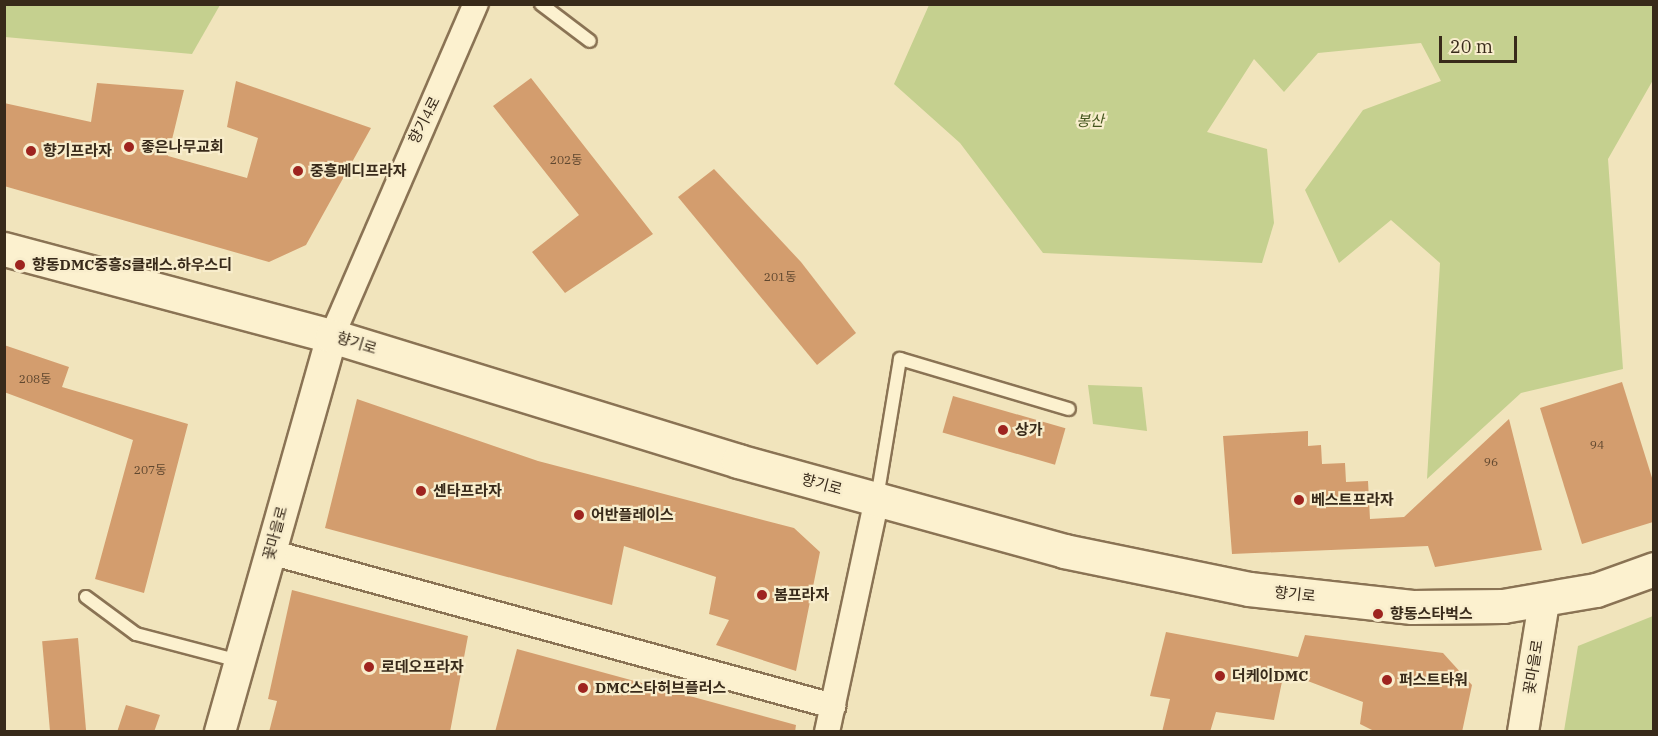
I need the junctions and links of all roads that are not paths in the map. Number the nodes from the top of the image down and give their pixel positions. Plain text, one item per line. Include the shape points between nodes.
1 (476, 4) edge
2 (550, 6) edge
3 (590, 41) dead end
4 (4, 249) edge
5 (332, 336) junction
6 (1069, 409) dead end
7 (877, 499) junction
8 (270, 552) junction
9 (1653, 569) edge
10 (86, 597) dead end
11 (1544, 603) junction
12 (240, 661) junction
13 (833, 706) junction
14 (220, 732) edge
15 (827, 732) edge
16 (1523, 732) edge

1 - 5 street, 향기4로
2 - 3 lane
4 - 5 main road, 향기로
5 - 7 main road, 향기로
5 - 8 street, 꽃마을로
6 - 7 lane via 900,359
7 - 11 main road, 향기로 via 1064,551 1249,589 1412,607
7 - 13 street
8 - 12 street, 꽃마을로
8 - 13 street
9 - 11 main road, 향기로
10 - 12 lane via 136,634
11 - 16 street, 꽃마을로
12 - 14 street, 꽃마을로
13 - 15 street

